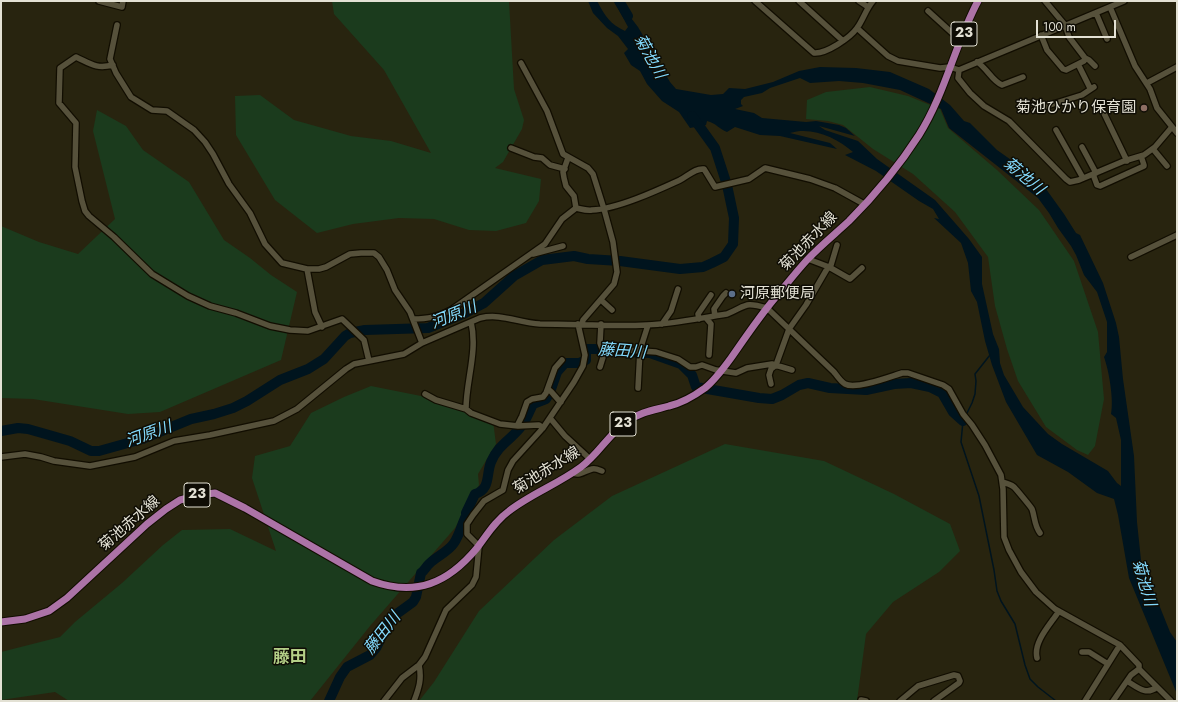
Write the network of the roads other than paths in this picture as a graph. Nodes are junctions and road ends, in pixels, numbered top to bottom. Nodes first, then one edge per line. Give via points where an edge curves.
1 (100, 1) edge
2 (123, 1) edge
3 (754, 1) edge
4 (799, 1) edge
5 (859, 1) edge
6 (873, 1) edge
7 (978, 1) edge
8 (1044, 1) edge
9 (1124, 1) edge
10 (868, 7) junction
11 (1110, 7) junction
12 (928, 11) dead end
13 (1096, 13) junction
14 (117, 25) dead end
15 (1065, 25) junction
16 (857, 28) junction
17 (1041, 35) junction
18 (1107, 39) dead end
19 (842, 40) junction
20 (961, 41) junction
21 (1085, 58) junction
22 (521, 62) dead end
23 (977, 62) junction
24 (1078, 64) junction
25 (113, 65) junction
26 (1095, 66) dead end
27 (1177, 67) edge
28 (950, 68) junction
29 (959, 70) junction
30 (1023, 77) dead end
31 (1147, 83) junction
32 (1101, 107) dead end
33 (1034, 110) dead end
34 (1175, 129) edge
35 (1056, 130) dead end
36 (1082, 147) dead end
37 (511, 148) dead end
38 (1153, 149) junction
39 (1141, 156) junction
40 (568, 158) junction
41 (1126, 161) junction
42 (1167, 166) dead end
43 (565, 169) junction
44 (1095, 173) junction
45 (1083, 178) junction
46 (864, 204) junction
47 (576, 208) junction
48 (604, 209) junction
49 (1177, 235) edge
50 (837, 245) dead end
51 (563, 246) dead end
52 (531, 253) junction
53 (1130, 258) dead end
54 (808, 259) junction
55 (829, 267) junction
56 (307, 268) junction
57 (862, 268) dead end
58 (678, 289) dead end
59 (726, 293) dead end
60 (711, 296) dead end
61 (600, 300) junction
62 (767, 308) junction
63 (612, 310) dead end
64 (715, 316) junction
65 (413, 318) junction
66 (706, 318) junction
67 (698, 319) junction
68 (471, 322) junction
69 (580, 324) junction
70 (601, 324) junction
71 (662, 324) junction
72 (648, 325) junction
73 (322, 327) junction
74 (789, 329) junction
75 (422, 343) junction
76 (600, 343) junction
77 (640, 350) junction
78 (709, 355) dead end
79 (562, 360) dead end
80 (369, 361) junction
81 (776, 364) junction
82 (600, 367) dead end
83 (792, 370) dead end
84 (722, 371) junction
85 (770, 384) dead end
86 (638, 388) dead end
87 (548, 389) junction
88 (425, 394) dead end
89 (561, 402) junction
90 (466, 410) junction
91 (550, 418) junction
92 (517, 426) junction
93 (543, 428) junction
94 (1, 457) edge
95 (590, 459) junction
96 (602, 471) dead end
97 (572, 473) junction
98 (1002, 482) junction
99 (1040, 532) dead end
100 (478, 546) junction
101 (1059, 611) junction
102 (1, 622) edge
103 (1120, 644) junction
104 (1082, 652) dead end
105 (1037, 658) dead end
106 (1108, 664) junction
107 (420, 665) junction
108 (1139, 669) junction
109 (1127, 681) junction
110 (1157, 687) junction
111 (384, 701) edge
112 (414, 701) edge
113 (900, 701) edge
114 (934, 701) edge
115 (1085, 701) edge
116 (1113, 701) edge
117 (1171, 701) edge

1 - 2 street via 122,7
3 - 19 street via 814,53 833,48
4 - 19 street
5 - 10 street
6 - 10 street
7 - 20 main road, 菊池赤水線 / 23
8 - 15 street
9 - 11 street
10 - 16 street
11 - 13 street
11 - 31 street via 1135,66
12 - 20 street
13 - 15 street
13 - 18 street
14 - 25 street via 110,59
15 - 17 street
15 - 21 street via 1069,37
16 - 19 street
16 - 28 street via 888,56 898,61
17 - 23 street
17 - 24 street via 1046,50 1063,69
20 - 28 main road, 菊池赤水線 / 23
21 - 24 street
21 - 26 street
22 - 40 street via 547,111 563,154
23 - 29 street
23 - 30 street via 1002,85
24 - 33 street via 1092,88 1082,95
25 - 56 street via 131,97 152,110 167,111 194,130 205,142 229,184 250,213 265,244 282,263
25 - 73 street via 101,68 76,57 60,68 59,103 76,123 75,167 82,201 89,216 114,236 152,274 188,296 270,326 308,331
27 - 31 street
28 - 29 street
28 - 46 main road, 菊池赤水線 / 23 via 911,147
29 - 45 street via 958,78 970,93 984,106 1009,121 1066,180 1070,182
31 - 34 street via 1157,108
32 - 41 street
34 - 38 street
35 - 45 street
36 - 44 street
37 - 43 street
38 - 39 street
38 - 42 street
39 - 41 street
39 - 44 street via 1144,166 1100,186 1097,185
40 - 43 street
40 - 48 street via 588,168 593,174
41 - 44 street
43 - 47 street via 566,186 574,196
44 - 45 street
46 - 48 street via 810,179 765,168 741,182 715,187 704,169 699,168 681,180
46 - 54 main road, 菊池赤水線 / 23
47 - 48 street via 590,211
47 - 52 street via 562,219 544,244
48 - 61 street via 617,272 614,284
49 - 53 street
50 - 55 street
51 - 52 street
52 - 65 street via 441,316
54 - 55 street
54 - 62 main road, 菊池赤水線 / 23
55 - 57 street via 850,279
55 - 74 street
56 - 65 street via 326,267 350,254 374,253 387,270 395,290
56 - 73 street via 315,312
58 - 71 street
59 - 64 street via 714,309
60 - 67 street via 698,314
61 - 63 street
61 - 69 street
62 - 64 street via 748,304
62 - 74 street
62 - 84 main road, 菊池赤水線 / 23
64 - 66 street
65 - 75 street
66 - 67 street
66 - 78 street via 711,324
67 - 71 street
68 - 69 street via 496,316 528,323
68 - 75 street
68 - 90 street via 473,353
69 - 70 street
69 - 89 street via 585,354 583,366
70 - 72 street
70 - 76 street
71 - 72 street
72 - 77 street
73 - 80 street via 342,319 364,340
74 - 81 street
74 - 98 street via 844,384 859,385 908,373 949,389 985,445 1001,475
75 - 80 street via 404,354
76 - 77 street via 626,350
76 - 82 street via 604,354
77 - 84 street via 678,359 690,367 702,365
77 - 86 street
79 - 87 street via 555,368
80 - 94 street via 350,366 297,409 274,421 174,441 135,457 90,466 25,454
81 - 83 street
81 - 84 street via 736,372
81 - 85 street via 769,374
84 - 95 main road, 菊池赤水線 / 23 via 696,395 671,406 650,410 627,421
87 - 89 street
87 - 92 street via 543,397 527,402
88 - 90 street
89 - 91 street
90 - 92 street via 500,424
91 - 93 street
91 - 95 street
92 - 93 street via 539,425
93 - 100 street via 512,461 503,490 484,501 467,524 468,534
95 - 97 main road, 菊池赤水線 / 23
96 - 97 street via 591,469 584,474
97 - 100 main road, 菊池赤水線 / 23 via 506,512
98 - 99 street via 1014,487 1030,505
98 - 101 street via 1004,536 1009,550 1036,592
100 - 102 main road, 菊池赤水線 / 23 via 454,572 428,585 395,588 372,581 215,493 199,495 180,500 166,509 49,612
100 - 107 street via 476,577 472,585 446,610
101 - 103 street
101 - 105 street via 1039,640 1036,648
103 - 106 street
103 - 108 street via 1139,665
104 - 106 street via 1089,652
106 - 115 street
107 - 111 street via 397,683
107 - 112 street via 420,687
108 - 109 street
108 - 110 street
109 - 110 street via 1145,692
109 - 116 street
110 - 117 street
113 - 114 street via 918,686 958,676 959,683

